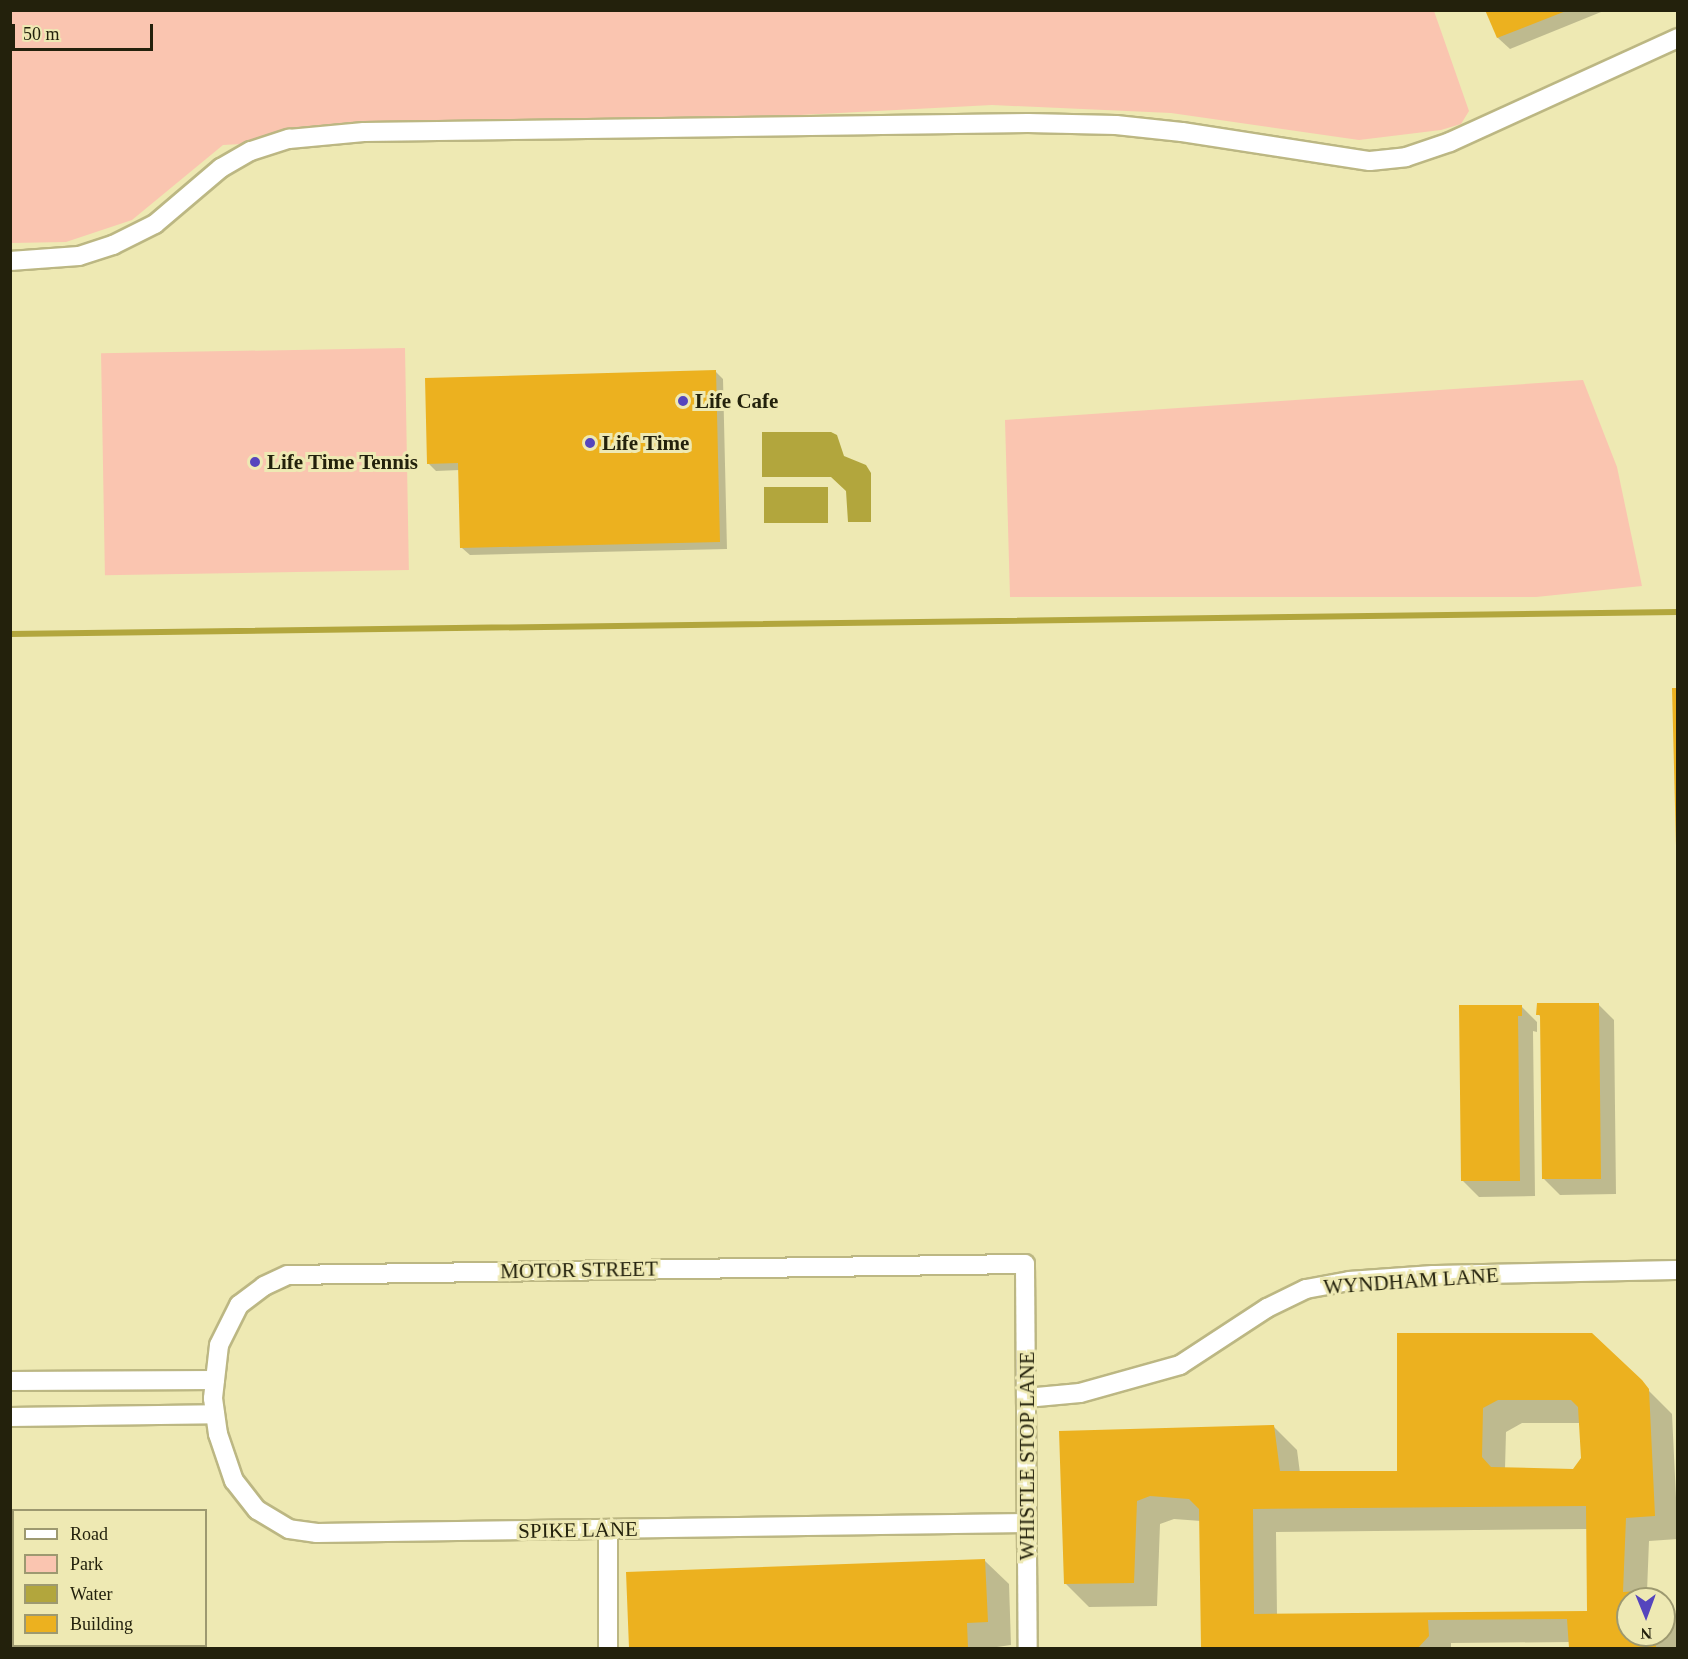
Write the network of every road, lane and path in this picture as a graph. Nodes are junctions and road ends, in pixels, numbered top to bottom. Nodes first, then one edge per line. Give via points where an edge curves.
1 (1677, 38) edge
2 (10, 261) edge
3 (1025, 1264) joint
4 (1677, 1270) edge
5 (10, 1381) edge
6 (214, 1397) junction
7 (1026, 1398) junction
8 (10, 1417) edge
9 (1027, 1523) junction
10 (608, 1529) junction
11 (608, 1648) edge
12 (1028, 1648) edge

1 - 2 street via 1450,142 1406,157 1370,161 1182,132 1039,123 363,132 289,139 251,151 221,168 156,224 113,245 79,256
3 - 6 street, MOTOR STREET via 288,1275 264,1286 239,1305 219,1345
3 - 7 street, WHISTLE STOP LANE
4 - 7 street, WYNDHAM LANE via 1433,1275 1348,1281 1306,1289 1267,1308 1180,1365 1080,1393
5 - 6 street
6 - 8 street
6 - 10 street, SPIKE LANE via 234,1481 257,1510 289,1529 317,1533
7 - 9 street, WHISTLE STOP LANE
9 - 10 street, SPIKE LANE
9 - 12 street, WHISTLE STOP LANE
10 - 11 street

